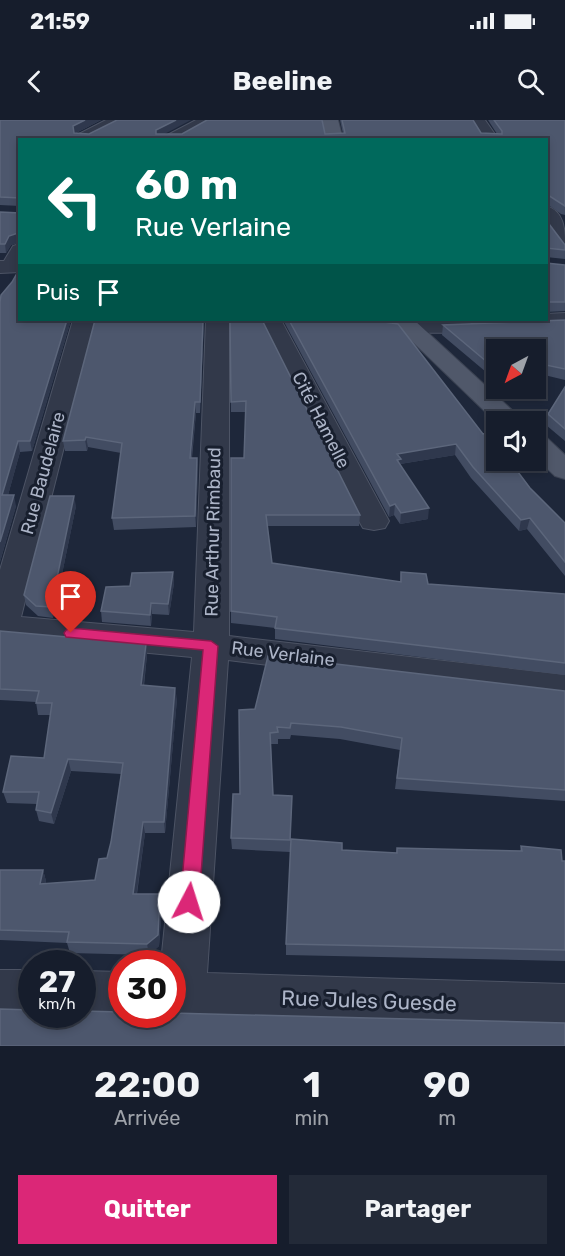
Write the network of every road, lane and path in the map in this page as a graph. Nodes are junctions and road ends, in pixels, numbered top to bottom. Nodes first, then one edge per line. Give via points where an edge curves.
1 (120, 120) edge
2 (209, 120) edge
3 (330, 120) edge
4 (477, 120) edge
5 (82, 136) edge
6 (170, 138) edge
7 (334, 138) edge
8 (490, 138) edge
9 (548, 215) edge
10 (565, 238) edge
11 (18, 254) edge
12 (0, 267) edge
13 (548, 320) edge
14 (565, 320) edge
15 (84, 321) edge
16 (218, 321) edge
17 (270, 321) edge
18 (384, 321) edge
19 (484, 321) edge
20 (403, 322) edge
21 (500, 411) edge
22 (546, 452) edge
23 (565, 470) edge
24 (374, 522) dead end
25 (1, 627) edge
26 (211, 646) junction
27 (565, 688) edge
28 (181, 950) edge
29 (0, 993) edge
30 (18, 993) edge
31 (186, 995) edge
32 (565, 1007) edge

1 - 5 street
2 - 6 street
3 - 7 main road
4 - 8 street
9 - 10 street
11 - 12 street via 12,267
13 - 14 street
15 - 25 street, Rue Baudelaire
16 - 26 street, Rue Arthur Rimbaud
17 - 24 street, Cité Hamelle
18 - 20 street
19 - 20 street
20 - 21 main road
22 - 23 main road
25 - 26 street, Rue Verlaine
26 - 27 street, Rue Verlaine
26 - 28 street, Rue Arthur Rimbaud
29 - 30 street
31 - 32 street, Rue Jules Guesde

